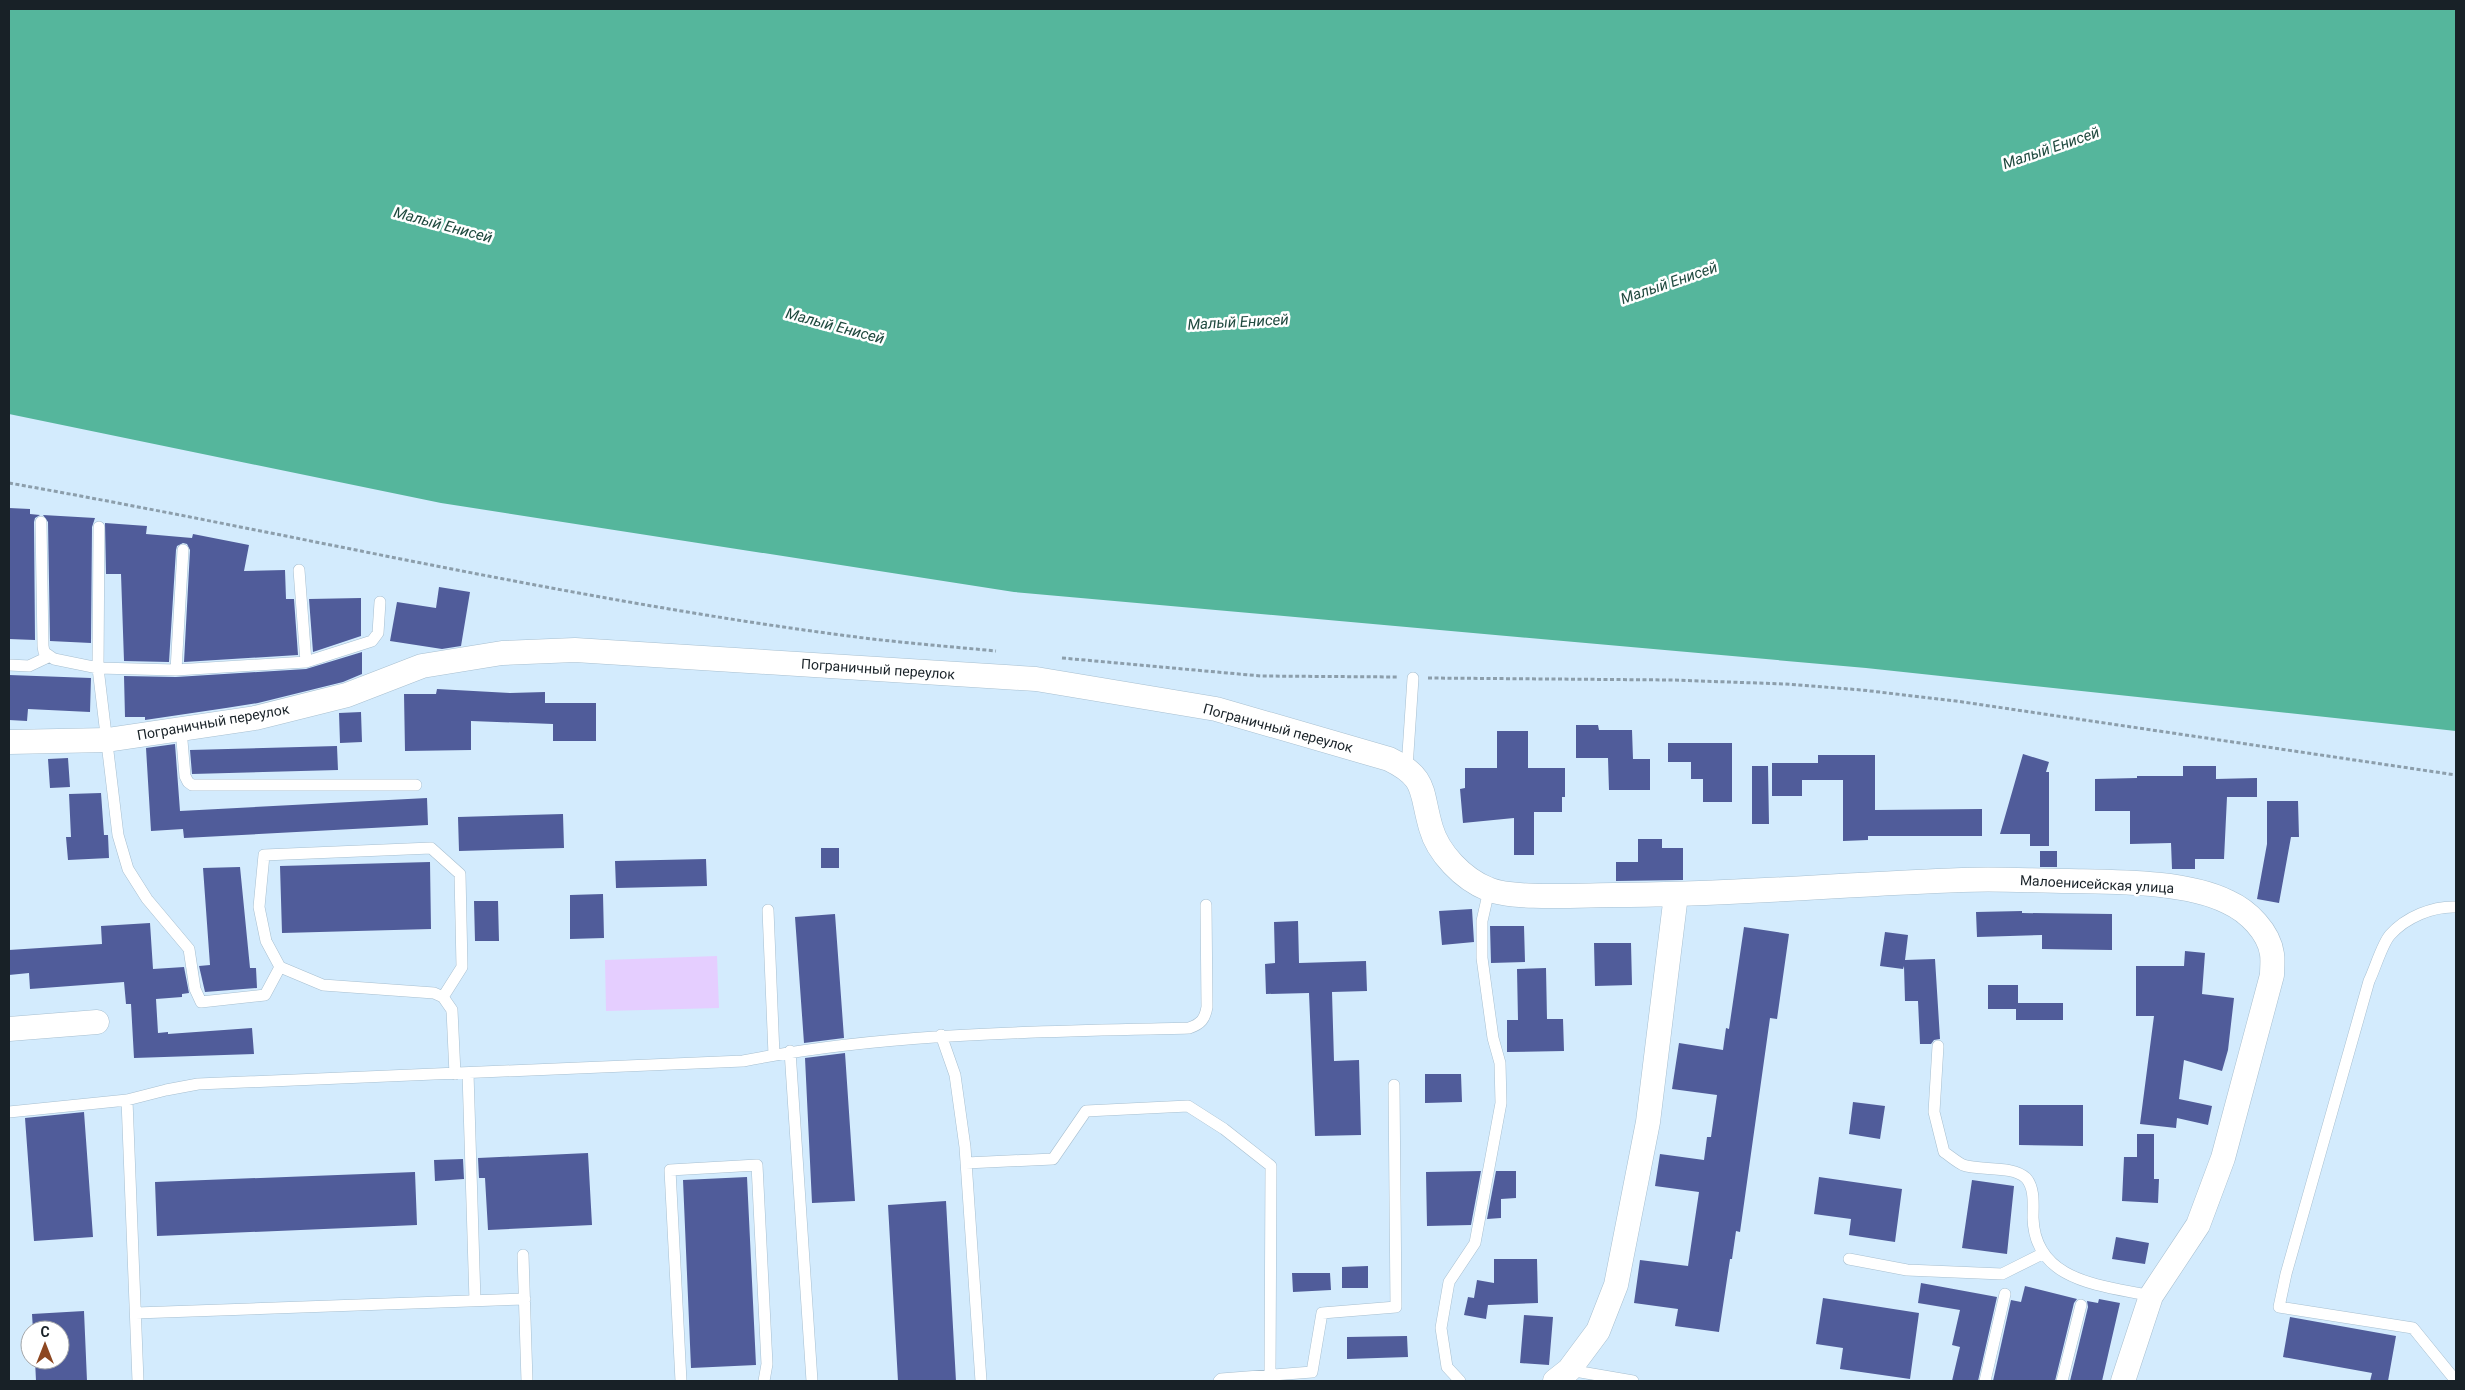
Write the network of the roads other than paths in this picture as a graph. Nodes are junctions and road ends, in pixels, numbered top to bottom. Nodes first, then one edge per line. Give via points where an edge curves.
1 (41, 522) dead end
2 (99, 527) dead end
3 (183, 550) dead end
4 (300, 570) dead end
5 (380, 602) dead end
6 (48, 656) junction
7 (306, 662) junction
8 (9, 665) edge
9 (98, 668) junction
10 (176, 670) junction
11 (1413, 678) road end
12 (181, 729) junction
13 (107, 740) junction
14 (9, 742) edge
15 (1407, 768) junction
16 (416, 785) dead end
17 (1489, 890) junction
18 (1676, 895) junction
19 (1206, 905) dead end
20 (2456, 907) edge
21 (768, 910) dead end
22 (280, 967) junction
23 (443, 997) junction
24 (97, 1022) dead end
25 (9, 1028) edge
26 (941, 1035) junction
27 (1938, 1046) dead end
28 (790, 1051) junction
29 (774, 1055) junction
30 (468, 1073) junction
31 (455, 1074) junction
32 (1394, 1085) dead end
33 (127, 1100) junction
34 (9, 1112) edge
35 (966, 1163) junction
36 (2042, 1254) junction
37 (523, 1255) dead end
38 (1849, 1259) dead end
39 (2005, 1294) dead end
40 (2150, 1296) junction
41 (525, 1299) junction
42 (475, 1301) junction
43 (2081, 1305) dead end
44 (136, 1313) junction
45 (1270, 1376) junction
46 (1562, 1376) edge
47 (138, 1381) edge
48 (527, 1381) edge
49 (680, 1381) edge
50 (764, 1381) edge
51 (812, 1381) edge
52 (981, 1381) edge
53 (1219, 1381) edge
54 (1460, 1381) edge
55 (1633, 1381) edge
56 (1985, 1381) edge
57 (2062, 1381) edge
58 (2123, 1381) edge
59 (2456, 1381) edge

1 - 6 lane via 43,646
2 - 9 lane
3 - 10 lane
4 - 7 lane
5 - 7 lane via 378,633 372,642
6 - 8 lane via 29,666
6 - 9 lane
7 - 10 lane
9 - 10 lane
9 - 13 lane
11 - 15 lane
12 - 13 street, Пограничный переулок
12 - 15 street, Пограничный переулок via 256,718 347,695 422,666 502,653 575,650 1036,679 1216,709 1381,757
12 - 16 lane via 186,776 192,785
13 - 14 street, Пограничный переулок
13 - 22 lane via 118,835 128,869 147,899 189,948 195,989 201,1002 265,995
15 - 17 street via 1419,782 1439,848 1471,880
17 - 18 street via 1527,895
17 - 54 lane via 1482,921 1482,958 1490,1022 1500,1063 1501,1103 1475,1243 1449,1282 1440,1328 1447,1367
18 - 40 street, Малоенисейская улица via 1965,880 2117,882 2185,888 2228,902 2253,919 2266,937 2272,954 2272,974 2223,1158 2198,1226
18 - 46 street via 1648,1122 1616,1285 1598,1331
19 - 26 lane via 1208,1007 1206,1017 1198,1025 1189,1028
20 - 59 lane via 2444,906 2415,915 2389,935 2369,981 2279,1307 2413,1328
21 - 29 lane
22 - 23 lane via 323,986 434,993
22 - 23 lane via 266,941 259,907 264,855 431,848 460,874 462,967
23 - 31 lane via 452,1010
24 - 25 street
26 - 28 lane
26 - 35 lane via 955,1075
27 - 36 lane via 1934,1112 1944,1152 1963,1165 2017,1172 2027,1180 2032,1192 2034,1233
28 - 29 lane
28 - 51 lane
29 - 30 lane via 743,1061
30 - 31 lane
30 - 42 lane
31 - 33 lane via 198,1084
32 - 45 lane via 1396,1307 1322,1313 1312,1372
33 - 34 lane
33 - 44 lane
35 - 45 lane via 1053,1159 1086,1111 1188,1106 1224,1129 1271,1166
35 - 52 lane
36 - 38 lane via 2002,1274 1907,1270
36 - 40 lane via 2065,1274
37 - 41 lane
39 - 56 lane
40 - 58 street, Малоенисейская улица
41 - 42 lane
41 - 48 lane
42 - 44 lane
43 - 57 lane
44 - 47 lane
45 - 53 lane
46 - 55 lane
49 - 50 lane via 670,1170 757,1165 768,1364

